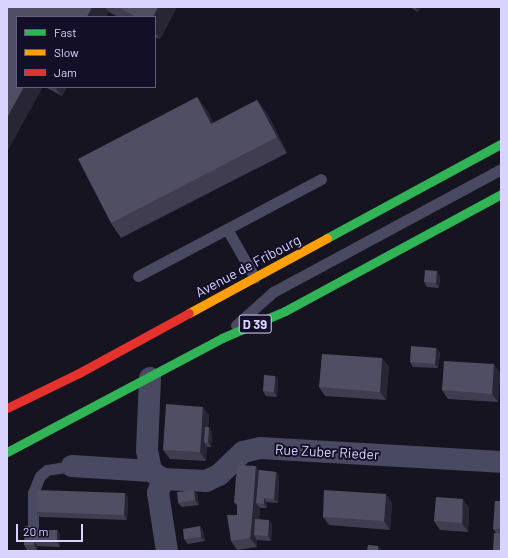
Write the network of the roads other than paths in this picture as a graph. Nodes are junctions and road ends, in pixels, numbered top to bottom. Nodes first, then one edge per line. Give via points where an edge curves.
1 (501, 144) edge
2 (501, 169) edge
3 (321, 179) dead end
4 (501, 194) edge
5 (227, 229) junction
6 (138, 276) dead end
7 (255, 278) junction
8 (222, 338) junction
9 (150, 378) junction
10 (7, 408) edge
11 (7, 452) edge
12 (501, 462) edge
13 (72, 466) joint
14 (157, 475) junction
15 (33, 527) edge
16 (167, 551) edge

1 - 7 main road, Avenue de Fribourg
2 - 8 lane via 273,292
3 - 5 lane
4 - 8 main road, D 39 via 285,311
5 - 6 lane
5 - 7 lane
7 - 10 main road, Avenue de Fribourg
8 - 9 main road, D 39
9 - 11 main road, D 39
9 - 14 street via 147,450
12 - 14 street, Rue Zuber Rieder via 260,448 243,452 219,475 206,481
13 - 14 street, Rue Zuber Rieder
13 - 15 lane via 47,470 40,476 33,493
14 - 16 street

